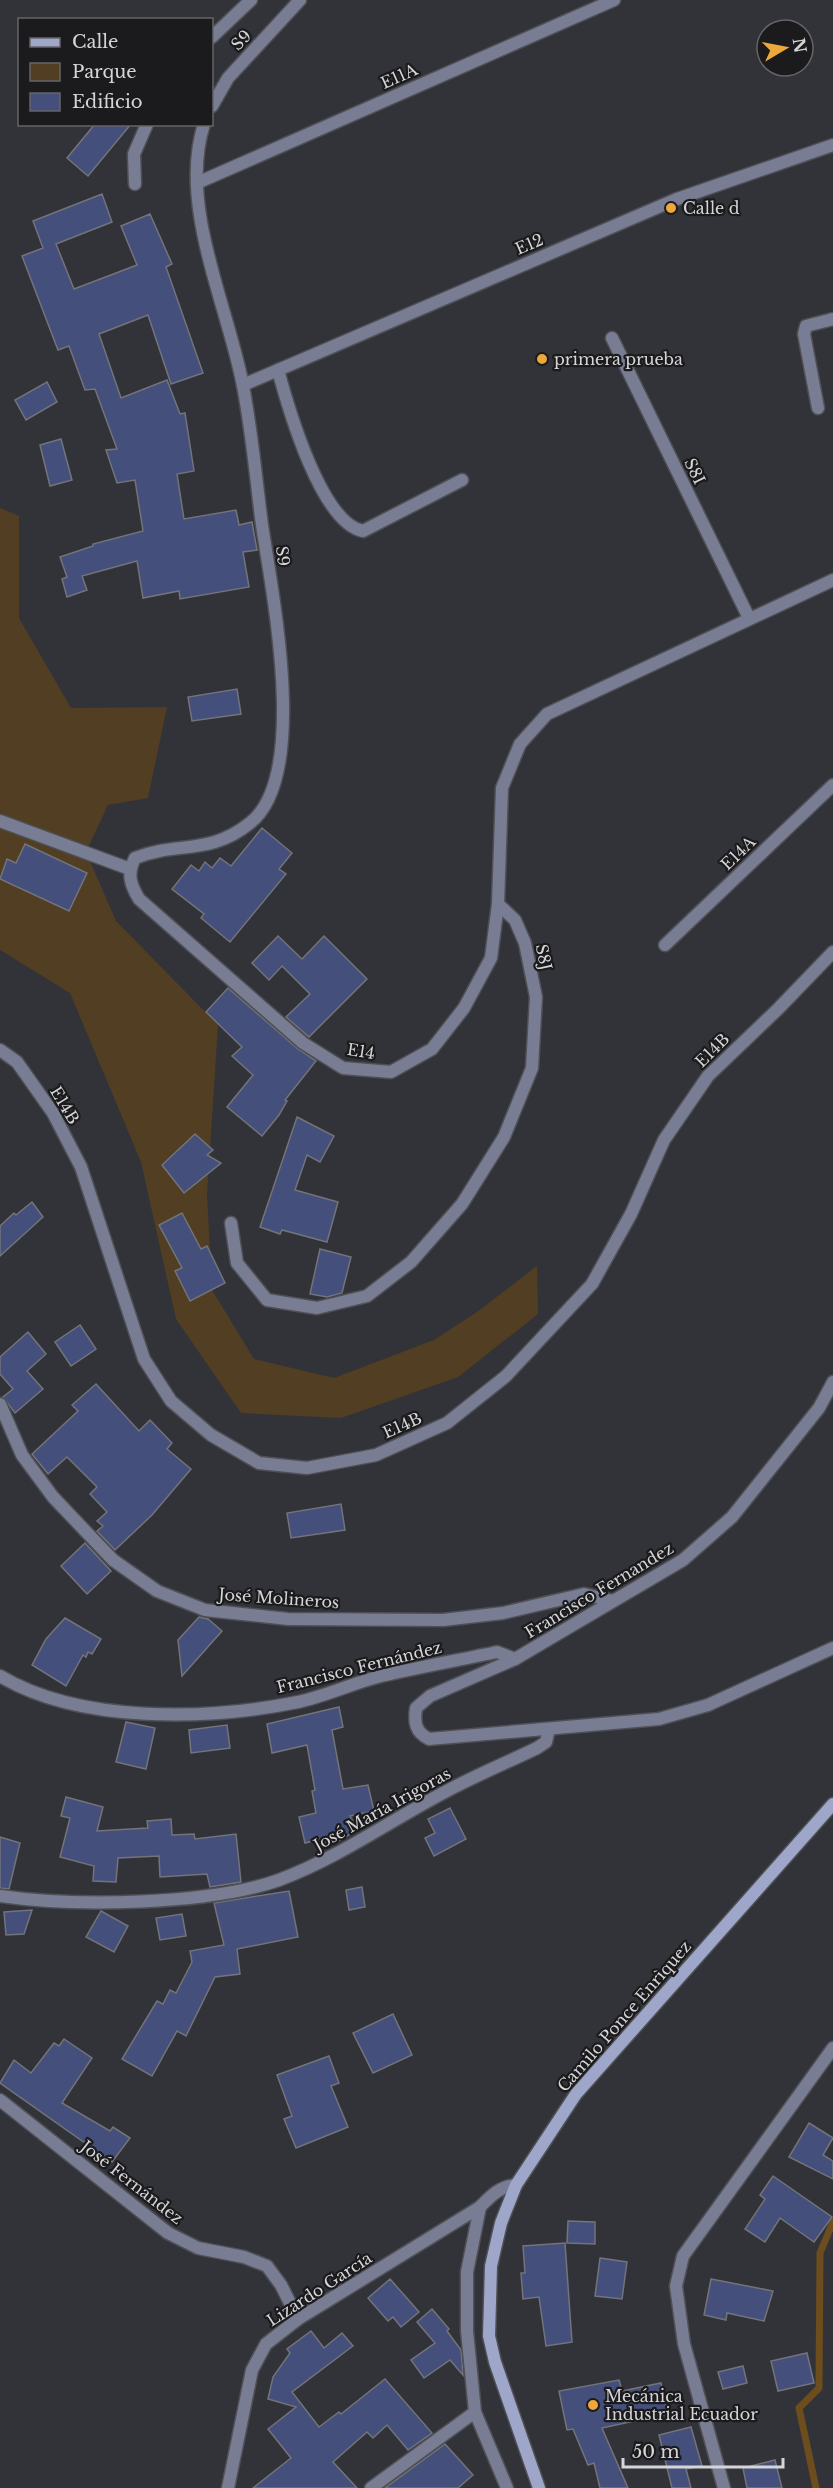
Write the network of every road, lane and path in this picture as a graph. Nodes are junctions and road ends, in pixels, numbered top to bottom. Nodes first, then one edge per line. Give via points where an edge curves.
1 (251, 0) edge
2 (300, 0) edge
3 (614, 0) edge
4 (213, 36) edge
5 (213, 104) edge
6 (146, 126) edge
7 (203, 126) edge
8 (833, 145) edge
9 (197, 183) junction
10 (135, 184) dead end
11 (833, 319) edge
12 (612, 338) dead end
13 (278, 370) junction
14 (243, 385) junction
15 (818, 408) dead end
16 (462, 480) dead end
17 (833, 580) edge
18 (749, 618) junction
19 (833, 785) edge
20 (0, 821) edge
21 (130, 869) junction
22 (498, 904) junction
23 (665, 945) dead end
24 (833, 952) edge
25 (0, 1050) edge
26 (231, 1223) dead end
27 (833, 1382) edge
28 (0, 1404) edge
29 (613, 1601) junction
30 (833, 1648) edge
31 (515, 1659) junction
32 (0, 1676) edge
33 (549, 1729) junction
34 (833, 1804) edge
35 (0, 1896) edge
36 (833, 2048) edge
37 (0, 2100) edge
38 (516, 2185) junction
39 (480, 2207) junction
40 (298, 2319) junction
41 (476, 2412) junction
42 (228, 2488) edge
43 (371, 2488) edge
44 (507, 2488) edge
45 (539, 2488) edge
46 (724, 2488) edge

1 - 4 street
2 - 5 street, S9 via 228,78
3 - 9 street, E11A
6 - 10 street via 134,154
7 - 9 street, S9
8 - 13 street, E12 via 677,199
9 - 14 street, S9 via 203,226
11 - 15 street via 813,322 806,326 804,334
12 - 18 street, S8I
13 - 14 street, E12
13 - 16 street via 308,459 332,506 356,529 363,531
14 - 21 street, S9 via 283,673 282,745 271,797 252,822 224,841 193,849 151,851 135,858
17 - 18 street
18 - 22 street via 547,714 520,744 502,789
19 - 23 street, E14A
20 - 21 street
21 - 22 street, E14 via 131,884 139,899 303,1043 343,1068 391,1072 432,1049 464,1008 491,958
22 - 26 street, S8J via 515,920 525,943 536,997 532,1068 504,1137 462,1204 411,1262 367,1296 317,1308 267,1300 237,1263
24 - 25 street, E14B via 708,1076 664,1140 631,1214 592,1284 506,1376 447,1423 376,1455 306,1468 259,1463 211,1435 171,1401 144,1359 81,1167 53,1113 17,1062
27 - 29 street, Francisco Fernandez via 819,1408 732,1517 683,1560
28 - 29 street, José Molineros via 22,1455 53,1497 114,1560 157,1591 205,1610 288,1619 443,1620 502,1613 584,1594
29 - 31 street, Francisco Fernandez
30 - 33 street via 708,1705 659,1719
31 - 32 street, Francisco Fernández via 497,1652 379,1677 300,1701 167,1715 73,1705 23,1690
31 - 33 street, Francisco Fernandez via 430,1696 416,1708 415,1726 429,1739
33 - 35 street, José María Irigoras via 546,1742 537,1748 444,1792 335,1856 277,1880 176,1899 40,1902
34 - 38 main road, Camilo Ponce Enrìquez via 576,2094
36 - 46 street via 683,2256 676,2286 684,2344
37 - 40 street, José Fernández via 168,2233 198,2248 267,2266
38 - 39 street, Lizardo García via 497,2191
38 - 45 main road, Camilo Ponce Enrìquez via 501,2223 491,2266 489,2336
39 - 40 street, Lizardo García
39 - 41 street via 467,2272 467,2331
40 - 42 street, Lizardo García via 266,2344 252,2370
41 - 43 street
41 - 44 street

